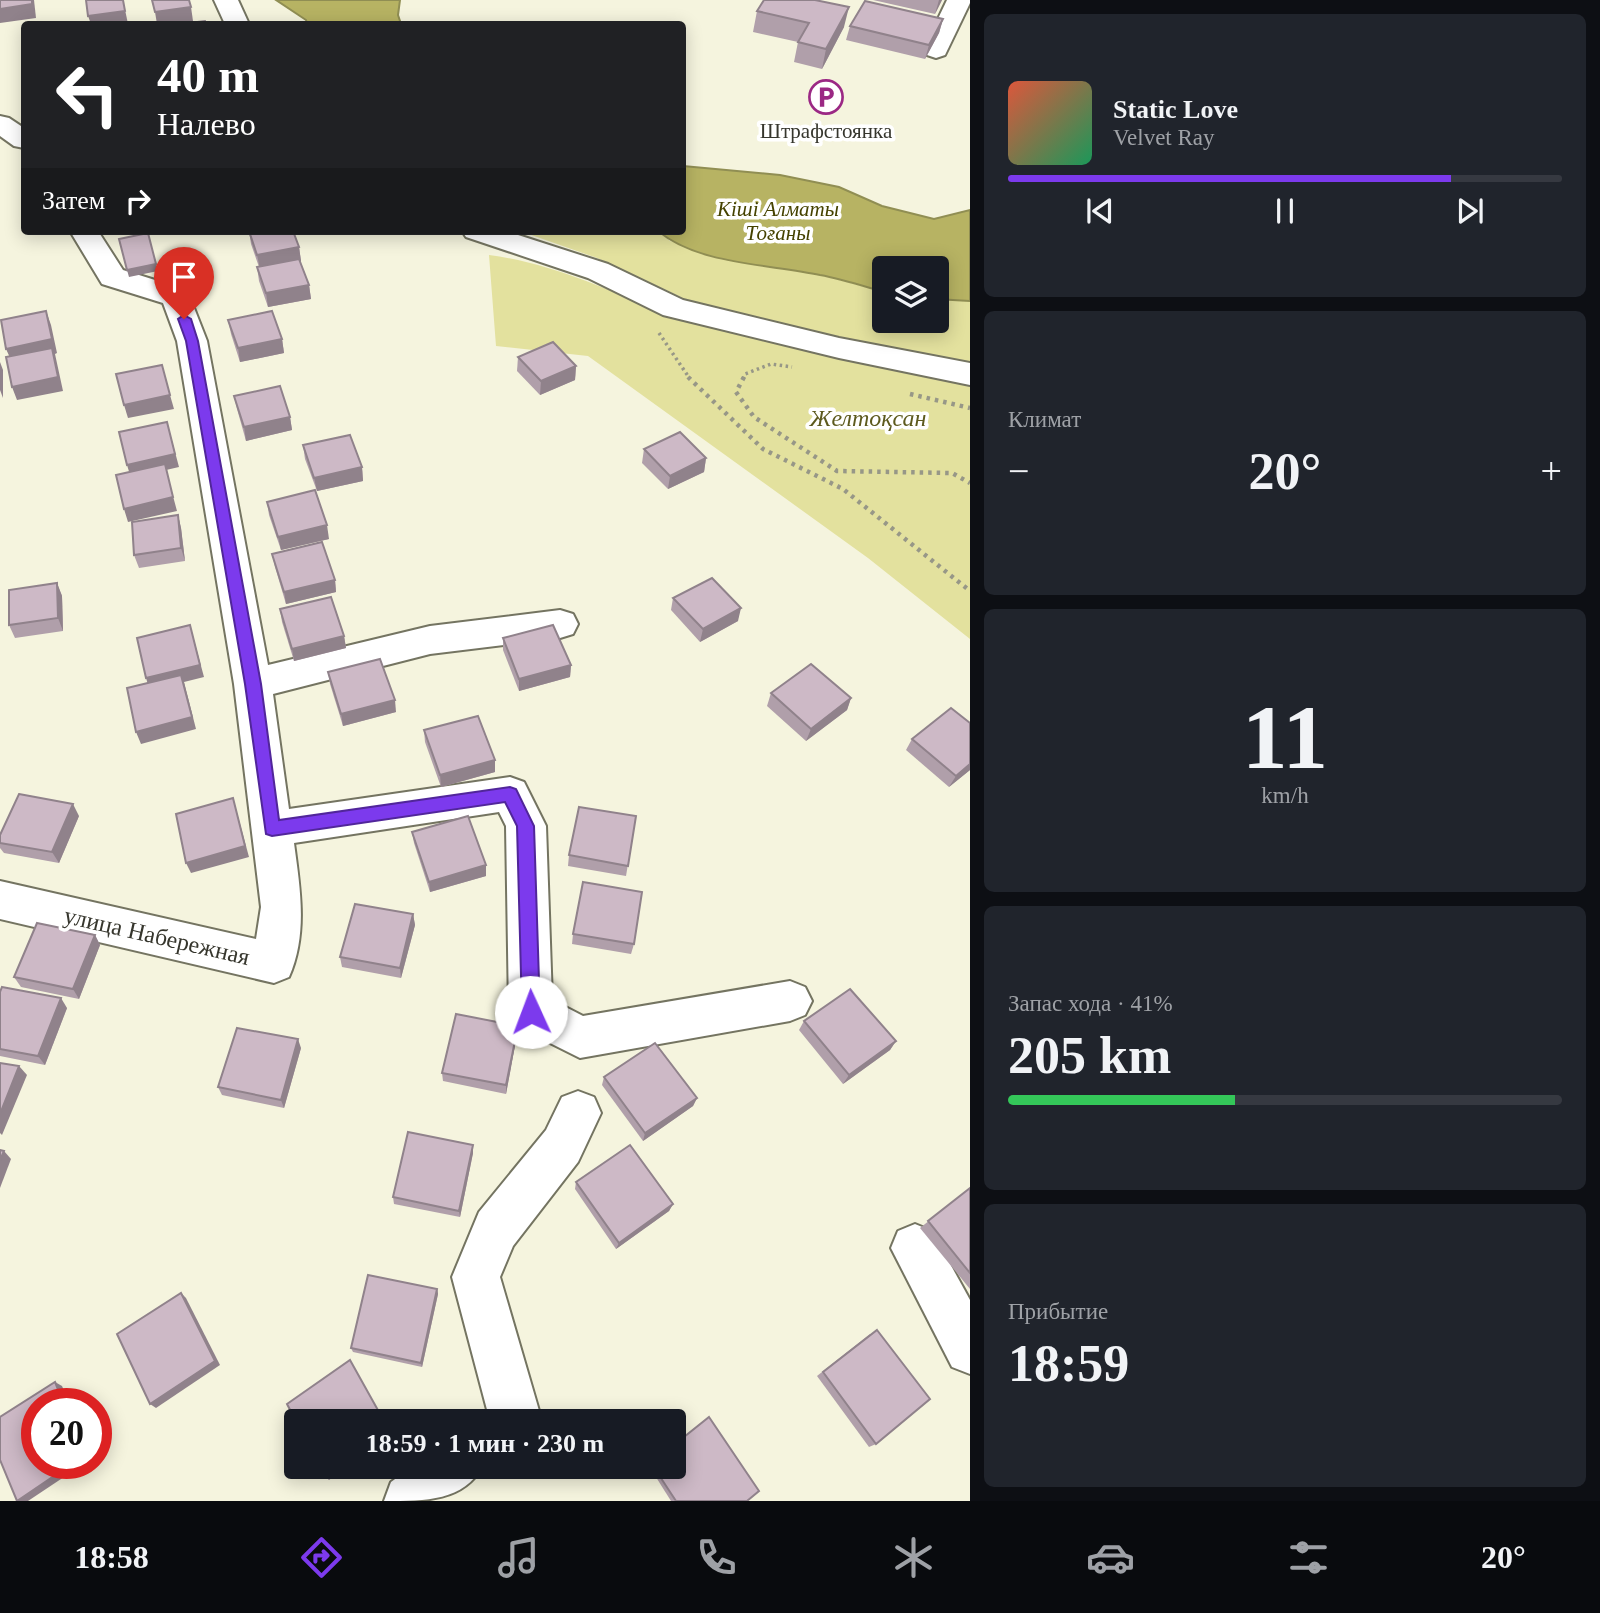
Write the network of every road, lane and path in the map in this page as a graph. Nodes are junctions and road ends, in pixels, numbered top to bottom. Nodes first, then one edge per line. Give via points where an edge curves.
1 (226, 0) edge
2 (959, 0) edge
3 (236, 21) edge
4 (936, 50) edge
5 (0, 124) edge
6 (21, 137) edge
7 (86, 235) edge
8 (488, 235) edge
9 (658, 332) dead end
10 (797, 368) dead end
11 (970, 374) edge
12 (904, 392) dead end
13 (970, 408) edge
14 (970, 483) edge
15 (970, 591) edge
16 (560, 624) dead end
17 (253, 684) junction
18 (272, 829) junction
19 (4, 910) edge
20 (790, 1001) dead end
21 (578, 1113) dead end
22 (915, 1248) dead end
23 (970, 1349) edge
24 (513, 1409) edge
25 (440, 1479) edge
26 (410, 1501) edge

1 - 3 street
2 - 4 street
5 - 6 street
7 - 17 street, улица Набережная via 112,277 176,298 192,341
8 - 11 street via 598,271 674,308
9 - 15 path via 687,376 763,449 843,489
10 - 14 path via 771,364 745,374 736,392 754,417 837,471 952,473
12 - 13 path
16 - 17 street via 430,640
17 - 18 street, улица Набережная
18 - 19 street, улица Набережная via 282,907 274,963
18 - 20 street via 510,794 526,826 531,1012 580,1037
21 - 24 street via 562,1146 496,1229 477,1277
22 - 23 street
25 - 26 street

